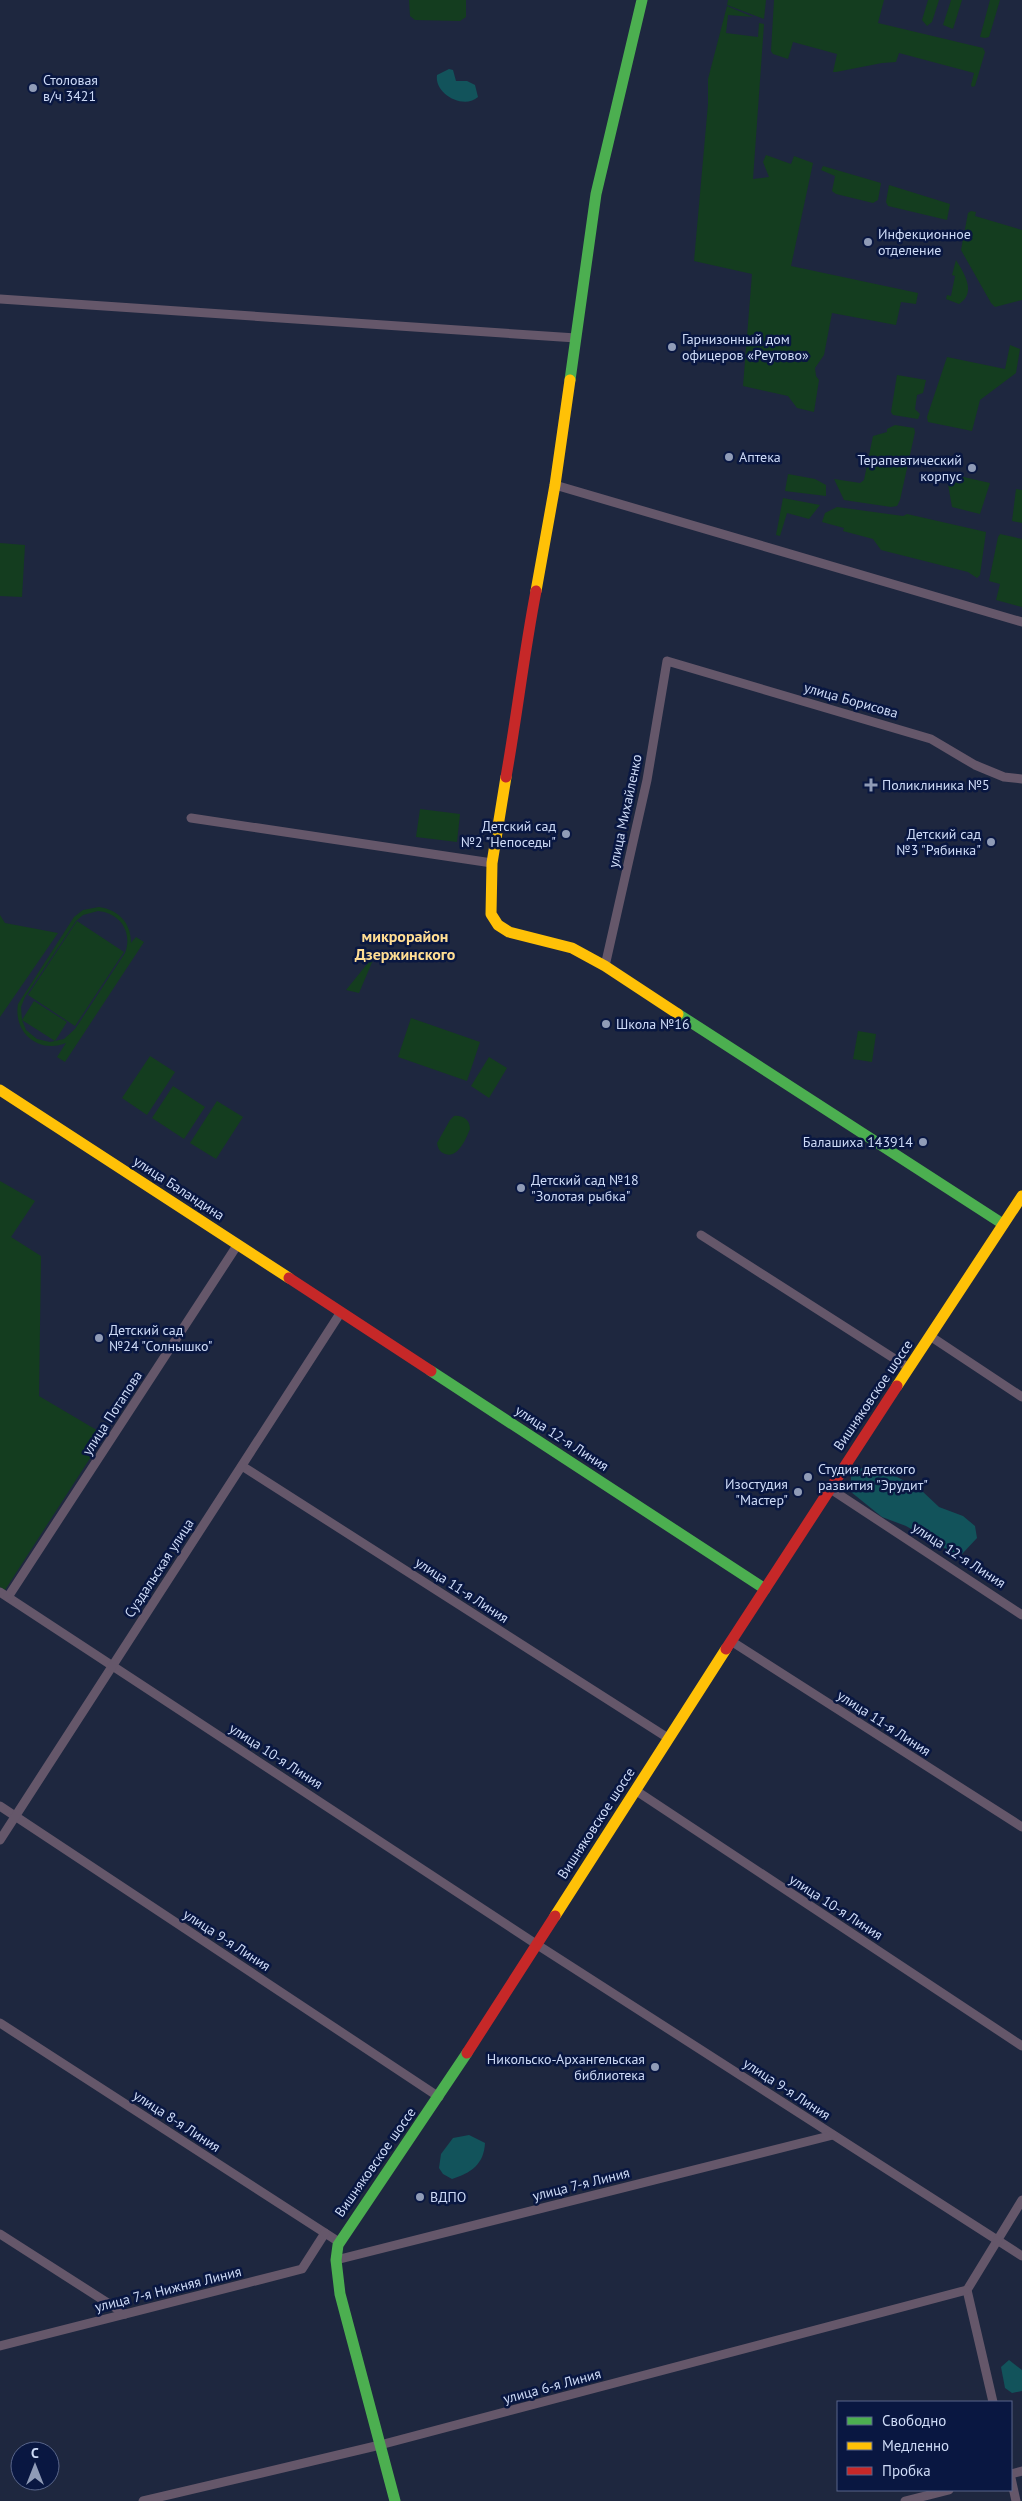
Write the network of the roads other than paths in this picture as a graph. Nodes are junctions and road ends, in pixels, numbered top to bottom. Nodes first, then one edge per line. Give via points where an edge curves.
1 (642, 0) edge
2 (0, 299) edge
3 (576, 338) junction
4 (555, 485) junction
5 (1022, 622) edge
6 (666, 661) joint
7 (1022, 779) edge
8 (191, 818) dead end
9 (492, 863) junction
10 (605, 966) junction
11 (0, 1090) edge
12 (1022, 1196) edge
13 (1003, 1224) junction
14 (700, 1234) dead end
15 (238, 1244) junction
16 (341, 1312) junction
17 (930, 1336) junction
18 (909, 1368) junction
19 (1022, 1396) edge
20 (242, 1466) junction
21 (829, 1488) junction
22 (765, 1589) junction
23 (4, 1594) edge
24 (1022, 1615) edge
25 (731, 1641) junction
26 (113, 1664) junction
27 (668, 1738) junction
28 (635, 1790) junction
29 (0, 1806) edge
30 (15, 1817) junction
31 (1022, 1828) edge
32 (0, 1840) edge
33 (536, 1944) junction
34 (0, 2023) edge
35 (1022, 2046) edge
36 (439, 2097) junction
37 (833, 2135) junction
38 (1022, 2200) edge
39 (325, 2233) junction
40 (0, 2234) edge
41 (997, 2241) junction
42 (339, 2242) junction
43 (1022, 2256) edge
44 (336, 2260) junction
45 (967, 2290) junction
46 (125, 2314) junction
47 (0, 2346) edge
48 (993, 2401) edge
49 (380, 2445) junction
50 (1012, 2483) edge
51 (945, 2491) edge
52 (143, 2501) edge
53 (396, 2501) edge
54 (905, 2501) edge
55 (1016, 2501) edge

1 - 3 street via 596,194
2 - 3 street
3 - 4 street
4 - 5 street
4 - 9 street via 520,678
6 - 7 street, улица Борисова via 916,734 931,739 975,766 1004,777
6 - 10 street, улица Михайленко via 647,780
8 - 9 street
9 - 10 street via 491,914 498,925 509,932 572,948
10 - 13 street
11 - 15 street, улица Баландина
12 - 13 street, Вишняковское шоссе
13 - 17 street, Вишняковское шоссе
14 - 18 street
15 - 16 street, улица Баландина
15 - 23 street, улица Потапова
16 - 20 street, Суздальская улица
16 - 22 street, улица 12-я Линия
17 - 18 street, Вишняковское шоссе
17 - 19 street
18 - 21 street, Вишняковское шоссе
20 - 26 street, Суздальская улица
20 - 27 street, улица 11-я Линия
21 - 22 street, Вишняковское шоссе
21 - 24 street, улица 12-я Линия
22 - 25 street, Вишняковское шоссе
23 - 26 street, улица 10-я Линия
25 - 27 street, Вишняковское шоссе
25 - 31 street, улица 11-я Линия
26 - 30 street, Суздальская улица
26 - 33 street, улица 10-я Линия
27 - 28 street, Вишняковское шоссе
28 - 33 street, Вишняковское шоссе
28 - 35 street, улица 10-я Линия
29 - 30 street, улица 9-я Линия
30 - 32 street, Суздальская улица
30 - 36 street, улица 9-я Линия
33 - 36 street, Вишняковское шоссе
33 - 37 street, улица 9-я Линия
34 - 39 street, улица 8-я Линия
36 - 42 street, Вишняковское шоссе
37 - 41 street, улица 9-я Линия
37 - 44 street, улица 7-я Линия
38 - 41 street
39 - 42 street, улица 8-я Линия
39 - 46 street, улица 7-я Нижняя Линия via 302,2269
40 - 46 street
41 - 43 street, улица 9-я Линия
41 - 45 street
42 - 44 street, Вишняковское шоссе
44 - 49 street, Вишняковское шоссе via 340,2294
45 - 48 street
45 - 49 street, улица 6-я Линия
46 - 47 street, улица 7-я Нижняя Линия
49 - 52 street, улица 6-я Линия
49 - 53 street, Вишняковское шоссе
50 - 55 street
51 - 54 street

